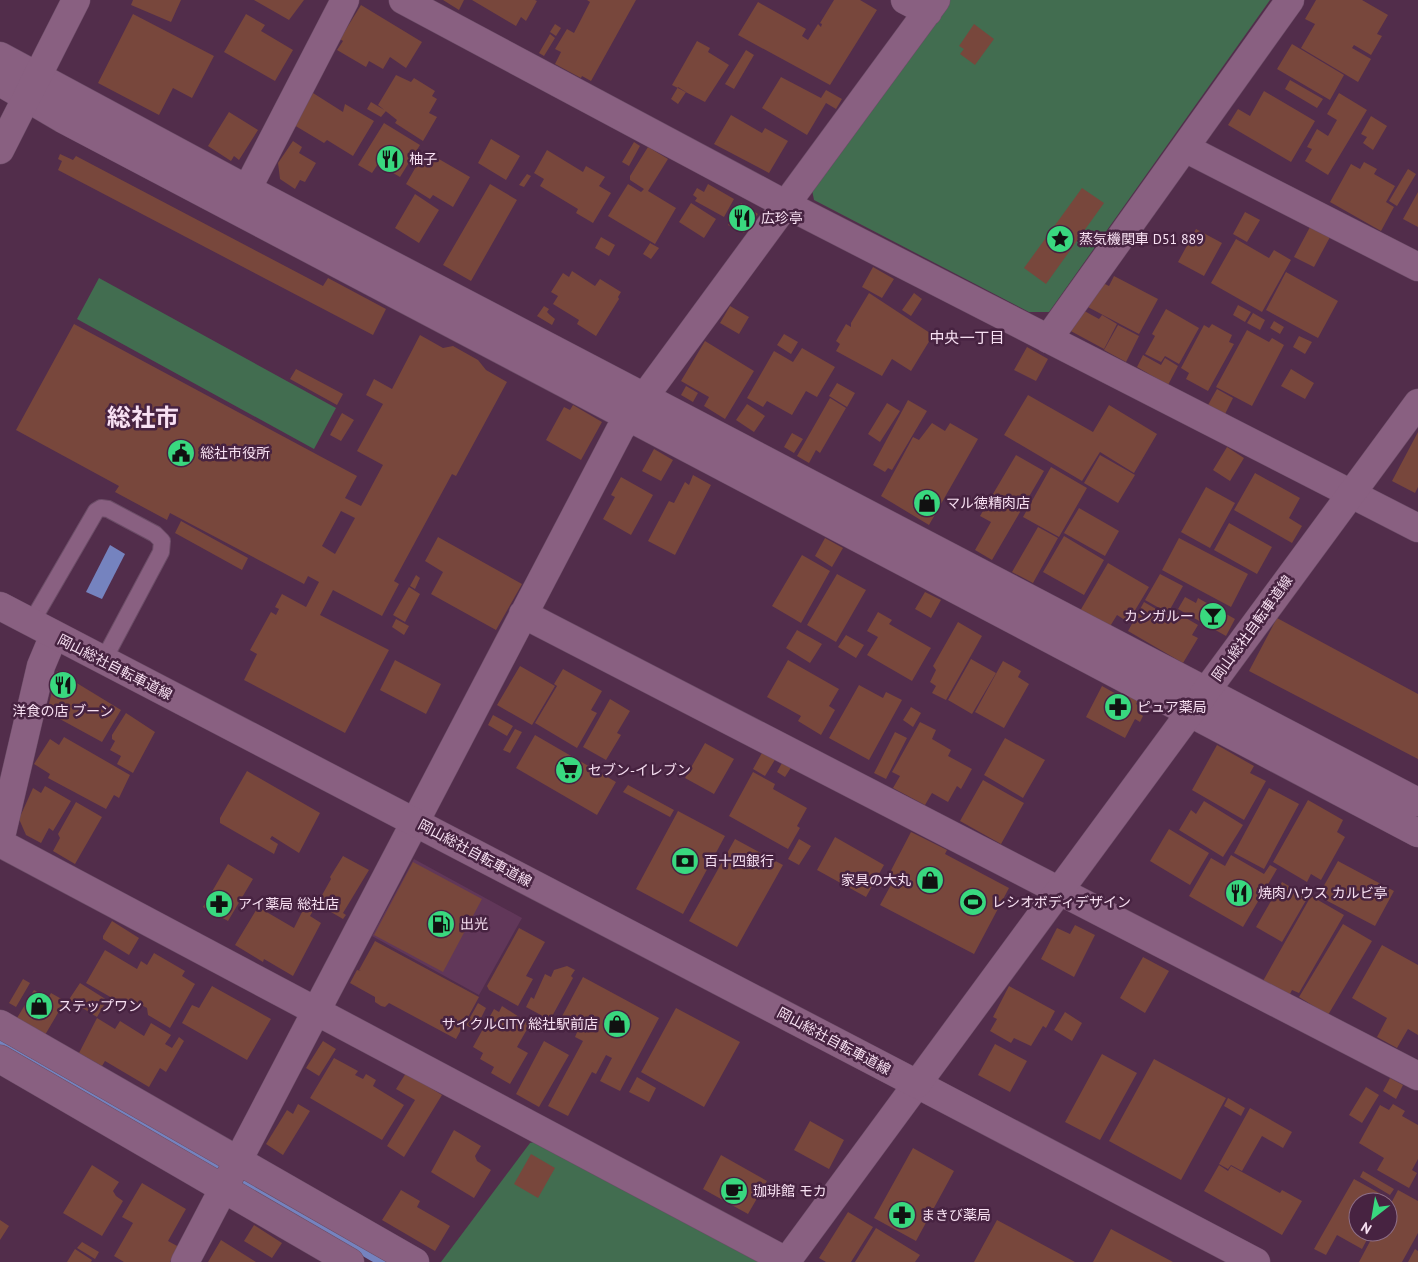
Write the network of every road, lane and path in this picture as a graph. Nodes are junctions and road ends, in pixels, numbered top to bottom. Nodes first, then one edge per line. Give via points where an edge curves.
1 (76, 0) edge
2 (345, 0) edge
3 (403, 0) edge
4 (1290, 0) edge
5 (923, 4) edge
6 (0, 56) edge
7 (0, 82) edge
8 (32, 87) junction
9 (1185, 148) junction
10 (0, 150) edge
11 (242, 199) junction
12 (785, 204) junction
13 (1418, 268) edge
14 (1048, 339) junction
15 (1418, 403) edge
16 (637, 407) junction
17 (1352, 493) junction
18 (1418, 528) edge
19 (0, 606) edge
20 (523, 614) junction
21 (42, 629) junction
22 (103, 661) junction
23 (1206, 691) junction
24 (1190, 713) junction
25 (1418, 802) edge
26 (416, 822) junction
27 (1418, 833) edge
28 (0, 842) edge
29 (1060, 889) junction
30 (316, 1009) junction
31 (0, 1024) edge
32 (0, 1059) edge
33 (1418, 1076) edge
34 (917, 1084) junction
35 (230, 1174) junction
36 (386, 1255) edge
37 (185, 1262) edge
38 (350, 1262) edge
39 (415, 1262) edge
40 (787, 1262) edge
41 (1256, 1262) edge

1 - 8 street
2 - 11 street
3 - 12 street
4 - 9 street
5 - 12 street
6 - 8 street
7 - 8 street
8 - 10 street
8 - 11 street
9 - 13 street
9 - 14 street
11 - 16 street
12 - 14 street
12 - 16 street
14 - 17 street
15 - 17 street, 岡山総社自転車道線
16 - 20 street via 620,430
16 - 23 street
16 - 24 street
17 - 18 street
17 - 23 street, 岡山総社自転車道線
19 - 21 street, 岡山総社自転車道線
20 - 26 street
20 - 29 street
21 - 22 street, 岡山総社自転車道線
21 - 22 lane via 93,512 101,508 108,510 141,527 158,536 163,548
21 - 28 street via 41,666
22 - 26 street, 岡山総社自転車道線
23 - 24 street, 岡山総社自転車道線
23 - 25 street
24 - 27 street
24 - 29 street, 岡山総社自転車道線
26 - 30 street
26 - 34 street, 岡山総社自転車道線
28 - 30 street
29 - 33 street
29 - 34 street, 岡山総社自転車道線
30 - 35 street
30 - 40 street
31 - 35 street
32 - 35 street
34 - 40 street
34 - 41 street
35 - 36 street
35 - 37 street
35 - 38 street
36 - 39 street

